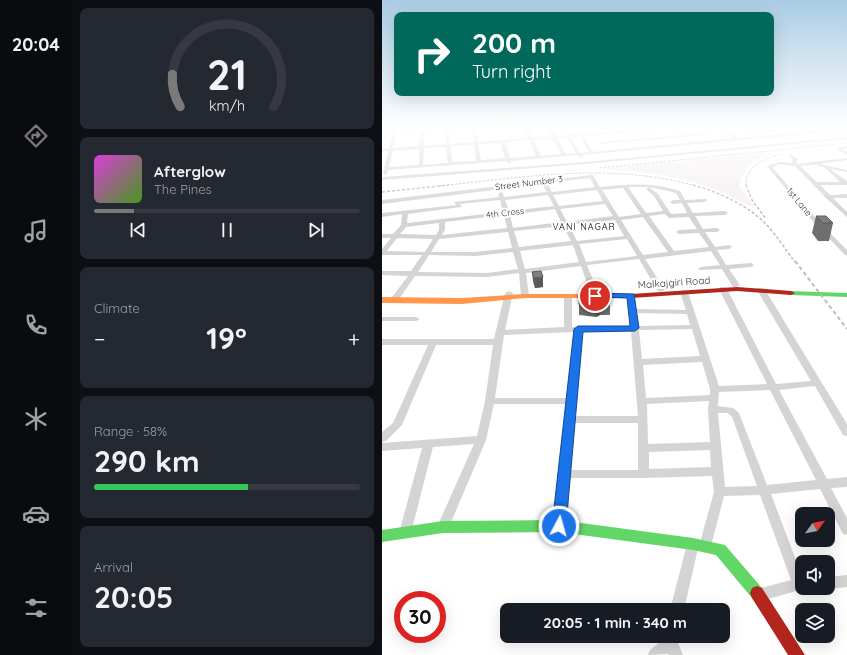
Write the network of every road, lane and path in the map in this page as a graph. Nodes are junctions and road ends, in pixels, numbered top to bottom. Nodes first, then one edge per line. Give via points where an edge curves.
1 (390, 157) edge
2 (422, 157) edge
3 (450, 157) edge
4 (478, 157) edge
5 (539, 157) joint
6 (544, 157) edge
7 (581, 157) edge
8 (655, 157) edge
9 (793, 157) edge
10 (509, 159) junction
11 (774, 159) dead end
12 (846, 160) edge
13 (479, 162) junction
14 (585, 163) junction
15 (780, 163) junction
16 (812, 163) junction
17 (450, 164) junction
18 (794, 164) junction
19 (824, 166) junction
20 (421, 167) junction
21 (510, 169) junction
22 (387, 170) junction
23 (847, 171) edge
24 (383, 180) edge
25 (544, 182) junction
26 (846, 183) edge
27 (815, 184) junction
28 (624, 186) junction
29 (499, 187) junction
30 (599, 188) junction
31 (649, 189) dead end
32 (551, 193) junction
33 (448, 194) junction
34 (847, 196) edge
35 (828, 197) junction
36 (502, 198) junction
37 (704, 200) dead end
38 (683, 201) junction
39 (382, 202) edge
40 (606, 202) junction
41 (673, 202) dead end
42 (459, 206) junction
43 (556, 206) junction
44 (844, 209) edge
45 (405, 212) junction
46 (506, 212) junction
47 (667, 212) junction
48 (725, 213) dead end
49 (691, 214) junction
50 (382, 215) edge
51 (847, 215) edge
52 (644, 216) junction
53 (616, 218) junction
54 (442, 221) junction
55 (565, 223) junction
56 (404, 225) junction
57 (511, 229) junction
58 (717, 230) dead end
59 (679, 232) dead end
60 (702, 232) junction
61 (382, 236) edge
62 (396, 236) junction
63 (437, 237) junction
64 (628, 237) junction
65 (575, 243) junction
66 (729, 247) dead end
67 (517, 249) junction
68 (713, 249) junction
69 (382, 253) edge
70 (672, 253) junction
71 (425, 254) junction
72 (847, 254) edge
73 (642, 257) junction
74 (583, 264) junction
75 (751, 265) dead end
76 (726, 267) junction
77 (702, 269) dead end
78 (522, 271) junction
79 (382, 273) edge
80 (413, 274) junction
81 (736, 285) junction
82 (723, 289) junction
83 (661, 290) junction
84 (761, 290) junction
85 (847, 291) edge
86 (594, 292) junction
87 (684, 292) junction
88 (526, 294) junction
89 (509, 295) junction
90 (847, 295) edge
91 (382, 296) edge
92 (396, 296) junction
93 (568, 296) junction
94 (631, 296) junction
95 (382, 300) edge
96 (633, 312) junction
97 (690, 312) junction
98 (382, 319) edge
99 (416, 319) dead end
100 (695, 327) junction
101 (635, 328) junction
102 (578, 329) junction
103 (568, 330) junction
104 (500, 338) junction
105 (382, 342) edge
106 (433, 342) junction
107 (705, 359) junction
108 (637, 362) junction
109 (818, 384) junction
110 (773, 387) junction
111 (714, 399) junction
112 (642, 400) junction
113 (490, 401) junction
114 (570, 401) junction
115 (569, 419) junction
116 (643, 420) junction
117 (847, 432) edge
118 (382, 438) edge
119 (481, 440) junction
120 (428, 443) junction
121 (716, 446) junction
122 (382, 447) edge
123 (644, 448) junction
124 (717, 471) junction
125 (564, 474) junction
126 (644, 474) junction
127 (847, 482) edge
128 (824, 485) junction
129 (763, 490) junction
130 (720, 492) junction
131 (559, 526) junction
132 (443, 527) junction
133 (847, 530) edge
134 (405, 533) junction
135 (382, 536) edge
136 (699, 545) junction
137 (795, 572) edge
138 (847, 581) edge
139 (835, 582) edge
140 (795, 586) edge
141 (758, 595) junction
142 (679, 603) edge
143 (673, 645) edge
144 (655, 655) edge
145 (797, 655) edge

1 - 22 street
2 - 20 street
3 - 17 street
4 - 13 street
5 - 6 street
5 - 10 street
7 - 14 street
8 - 14 street
9 - 18 street via 795,158
10 - 13 street
10 - 21 street
11 - 15 street
12 - 16 street
13 - 17 street
14 - 21 street
15 - 18 street
15 - 72 street, 1st Lane via 769,166
16 - 18 street
16 - 19 street
17 - 20 street
18 - 27 street
19 - 23 street
19 - 26 street
20 - 22 street
21 - 24 street
22 - 24 street
25 - 29 street, Street Number 3
25 - 30 street, Street Number 3 via 590,176
25 - 32 street
26 - 27 street
27 - 35 street
28 - 30 street
28 - 38 street via 647,184 664,187 678,192
28 - 52 street
29 - 33 street, Street Number 3
29 - 36 street
30 - 32 street
30 - 40 street, Street Number 3
31 - 47 street
32 - 36 street
32 - 43 street
33 - 39 street, Street Number 3
33 - 42 street
34 - 35 street
35 - 44 street
36 - 42 street
36 - 46 street
37 - 38 street
38 - 41 street
38 - 49 street
40 - 43 street, 4th Cross
40 - 53 street, Street Number 3
42 - 45 street
43 - 46 street, 4th Cross
43 - 55 street
44 - 51 street
45 - 50 street
45 - 56 street
46 - 54 street, 4th Cross
46 - 57 street
47 - 49 street via 669,216
47 - 52 street
48 - 49 street
49 - 60 street
52 - 53 street
52 - 70 street
53 - 55 street
53 - 64 street, Street Number 3
54 - 56 street, 4th Cross
54 - 63 street via 442,230
55 - 57 street
55 - 65 street
56 - 62 street
57 - 63 street
57 - 67 street
58 - 60 street
59 - 60 street
60 - 68 street
61 - 62 street
62 - 63 street
62 - 69 street
63 - 71 street
64 - 65 street
64 - 73 street, Street Number 3
65 - 67 street
65 - 74 street
66 - 68 street
67 - 71 street via 475,254
67 - 78 street
68 - 70 street
68 - 76 street
69 - 71 street
70 - 73 street
71 - 80 street
73 - 74 street
73 - 83 street, Street Number 3
74 - 78 street
74 - 86 street
75 - 76 street
76 - 77 street
76 - 81 street
78 - 80 street via 486,275
78 - 88 street
79 - 80 street
80 - 92 street
81 - 83 main road, Malkajgiri Road
81 - 85 main road, Malkajgiri Road
82 - 84 main road, Malkajgiri Road
82 - 87 main road, Malkajgiri Road
82 - 110 street
83 - 86 main road, Malkajgiri Road
84 - 90 main road, Malkajgiri Road
84 - 109 street
86 - 88 main road, Malkajgiri Road
87 - 94 main road, Malkajgiri Road
87 - 97 street
88 - 89 main road, Malkajgiri Road
88 - 93 main road, Malkajgiri Road
89 - 92 main road, Malkajgiri Road
89 - 95 main road, Malkajgiri Road via 462,301
89 - 104 street
91 - 92 main road, Malkajgiri Road
93 - 94 main road, Malkajgiri Road
93 - 103 street
94 - 96 street
96 - 97 street
96 - 101 street
97 - 100 street
98 - 99 street
100 - 101 street
100 - 107 street
101 - 102 street
101 - 108 street
102 - 103 street
102 - 114 street
103 - 104 street
104 - 106 street
104 - 113 street
105 - 106 street
106 - 118 street via 397,425
107 - 108 street
107 - 111 street
108 - 112 street
109 - 110 street
109 - 117 street
110 - 111 street
110 - 128 street
111 - 112 street
111 - 121 street
111 - 129 street via 736,415
112 - 116 street
113 - 114 street
113 - 119 street
114 - 115 street
115 - 116 street
115 - 125 street
116 - 123 street
119 - 120 street
119 - 132 street
120 - 122 street
120 - 134 street
121 - 123 street
121 - 124 street
123 - 126 street
124 - 126 street
124 - 130 street
125 - 126 street
125 - 131 street
127 - 128 street
128 - 129 street
128 - 133 street
129 - 130 street
129 - 137 street
130 - 136 street
131 - 132 main road
131 - 136 main road
132 - 134 main road
134 - 135 main road
136 - 141 main road via 720,550
136 - 142 street
138 - 139 street
140 - 141 street
141 - 145 main road
143 - 144 street

